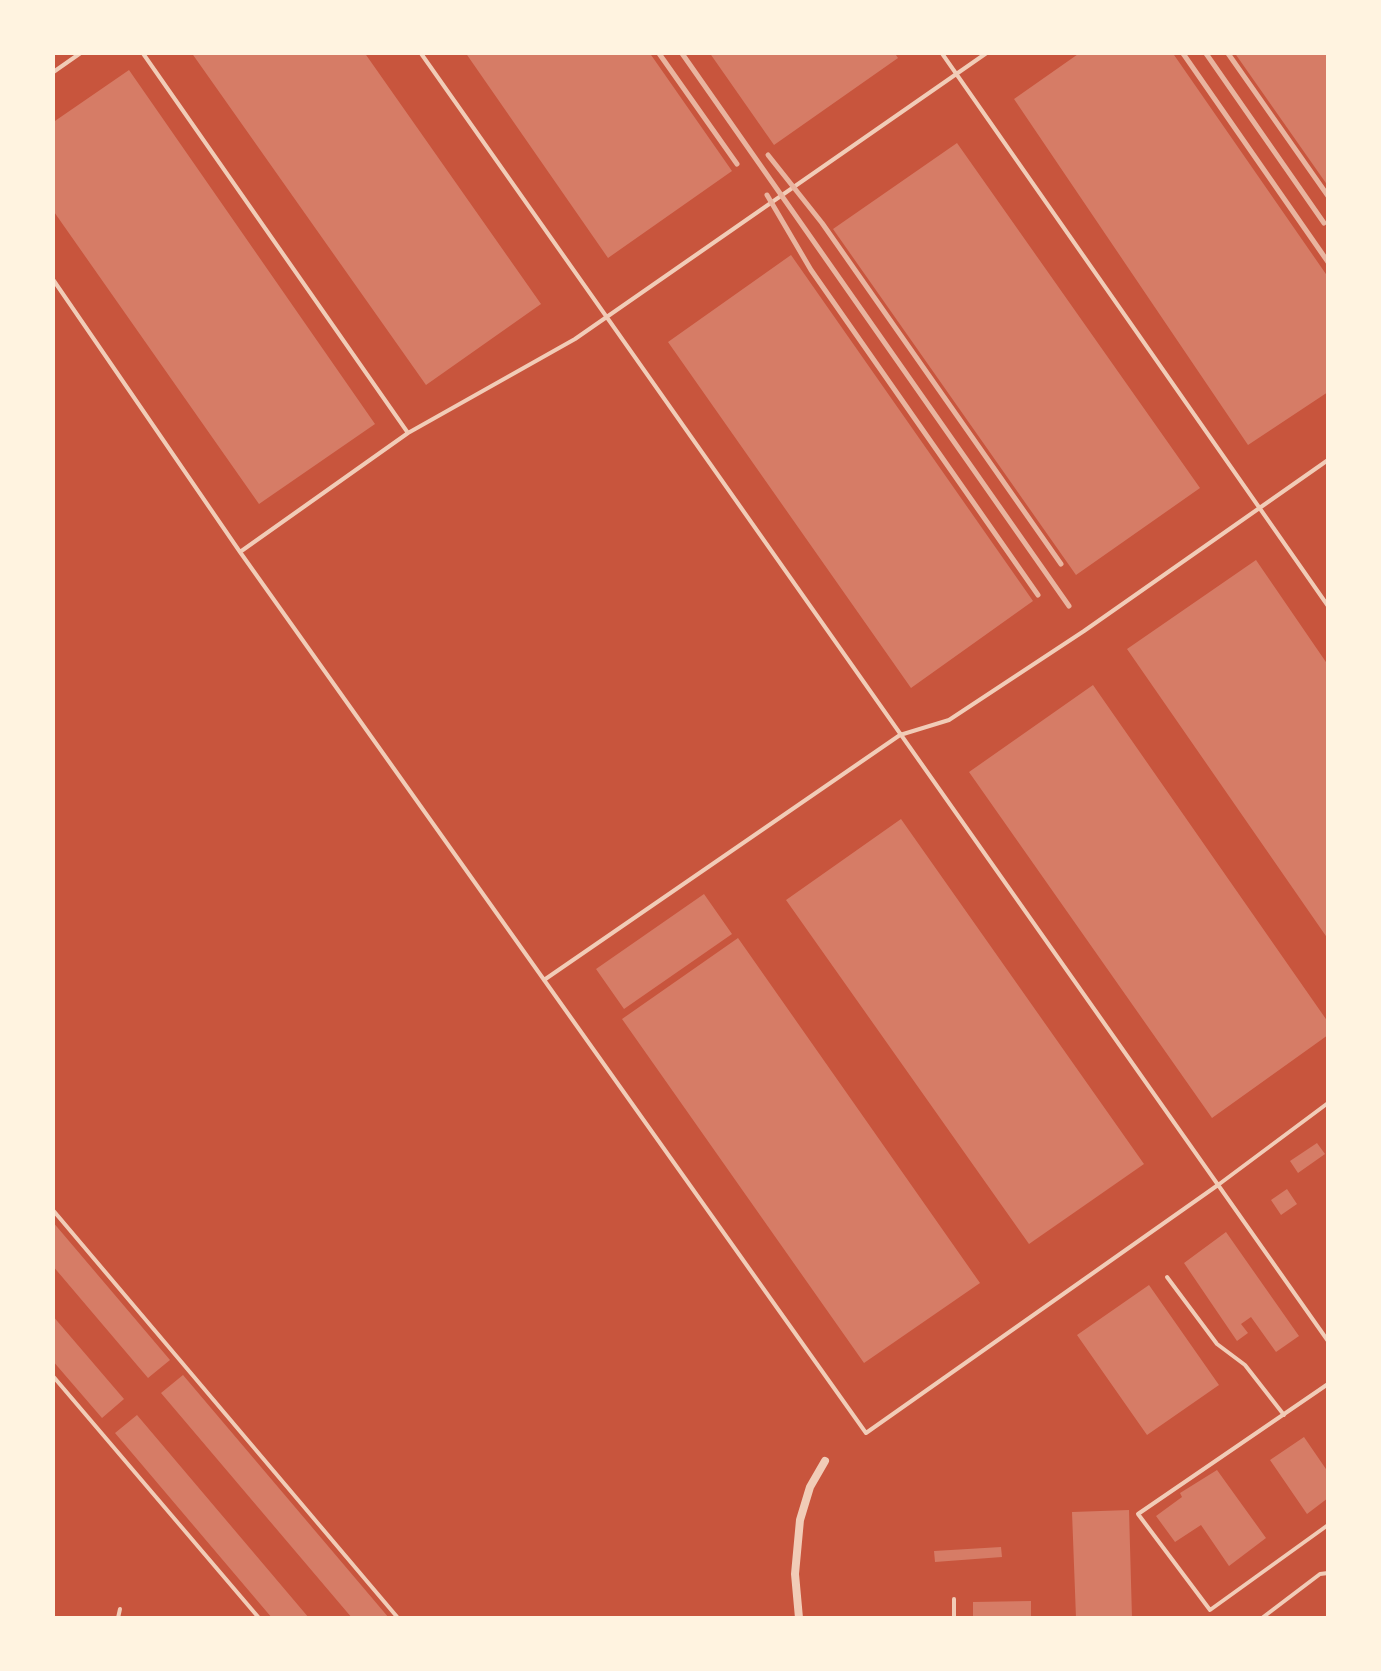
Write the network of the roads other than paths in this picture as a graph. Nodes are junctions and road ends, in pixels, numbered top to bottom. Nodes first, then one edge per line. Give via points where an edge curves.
1 (82, 52) edge
2 (142, 52) edge
3 (420, 52) edge
4 (941, 52) edge
5 (988, 52) edge
6 (52, 73) edge
7 (956, 74) junction
8 (52, 278) edge
9 (608, 316) junction
10 (408, 433) junction
11 (1328, 460) edge
12 (1262, 507) junction
13 (240, 552) junction
14 (1328, 606) edge
15 (900, 735) junction
16 (544, 980) junction
17 (1328, 1103) edge
18 (1218, 1185) junction
19 (52, 1208) edge
20 (1167, 1278) dead end
21 (1328, 1342) edge
22 (52, 1376) edge
23 (1328, 1384) edge
24 (1284, 1415) junction
25 (824, 1461) dead end
26 (1328, 1526) edge
27 (1328, 1574) edge
28 (954, 1599) dead end
29 (120, 1609) dead end
30 (118, 1618) edge
31 (259, 1618) edge
32 (398, 1618) edge
33 (799, 1618) edge
34 (954, 1618) edge
35 (1262, 1618) edge

1 - 6 lane
2 - 10 lane
3 - 9 lane
4 - 7 lane
5 - 7 lane
7 - 9 lane
7 - 12 lane
8 - 13 lane
9 - 10 lane
9 - 15 lane
10 - 13 lane
11 - 12 lane
12 - 14 lane
12 - 15 lane via 949,720
13 - 16 lane
15 - 16 lane
15 - 18 lane
16 - 18 lane via 866,1432
17 - 18 lane
18 - 21 lane
19 - 32 lane
20 - 24 lane via 1216,1344 1245,1365
22 - 31 lane
23 - 24 lane
24 - 26 lane via 1138,1514 1210,1610
25 - 33 street via 800,1520
27 - 35 lane
28 - 34 lane
29 - 30 lane

